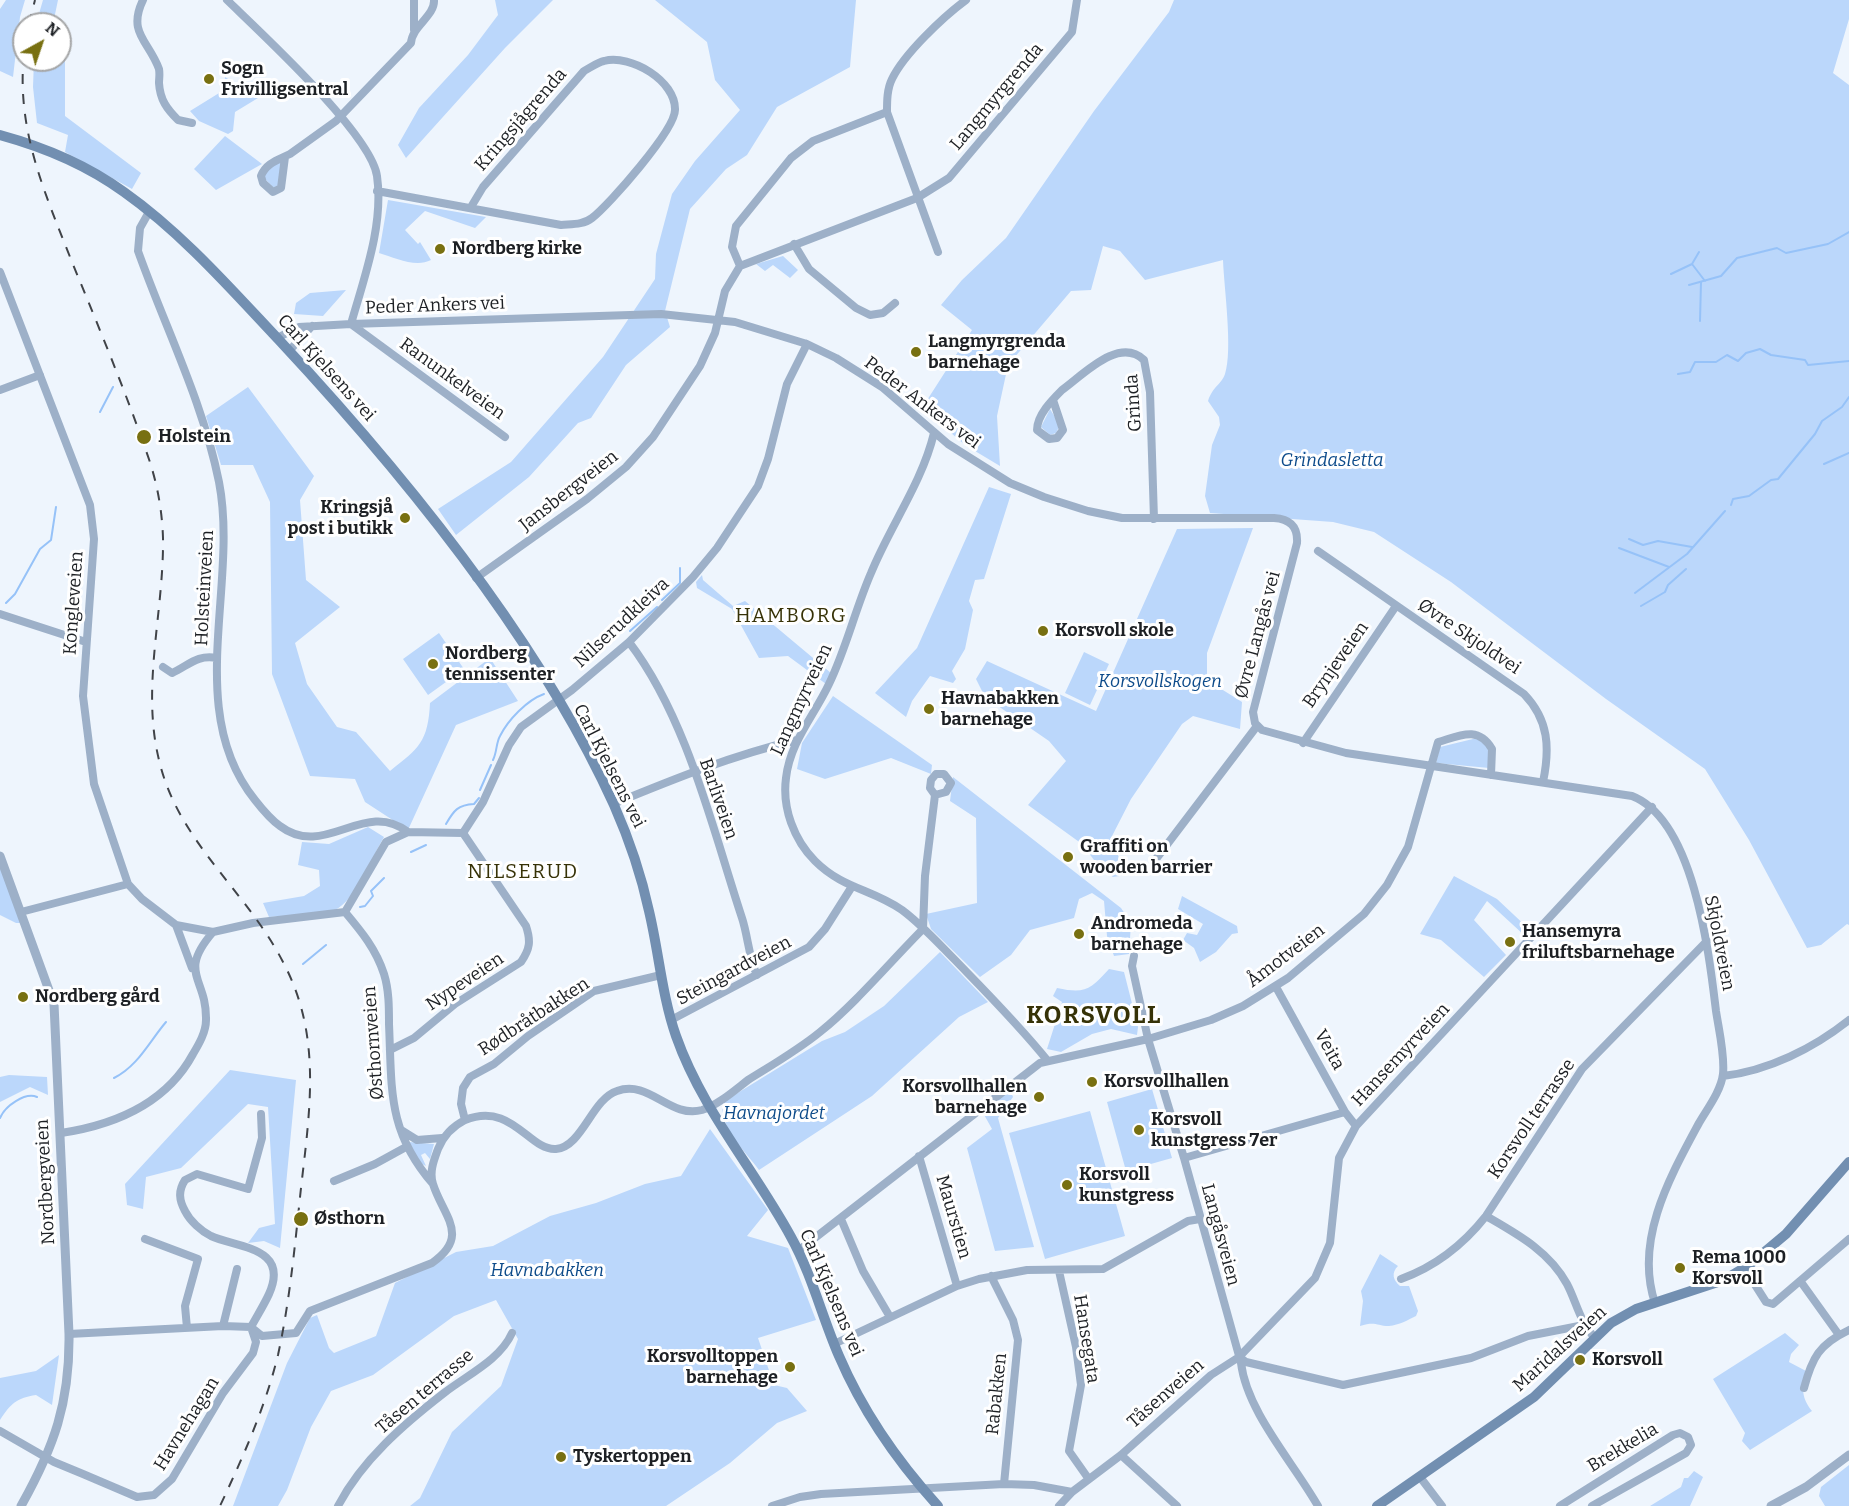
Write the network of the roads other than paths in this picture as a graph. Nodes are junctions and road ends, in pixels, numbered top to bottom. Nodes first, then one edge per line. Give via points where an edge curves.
1 (143, 0) edge
2 (414, 0) edge
3 (434, 0) edge
4 (966, 0) edge
5 (1077, 0) edge
6 (232, 2) edge
7 (414, 30) junction
8 (887, 112) junction
9 (341, 115) junction
10 (192, 123) dead end
11 (0, 135) edge
12 (285, 157) junction
13 (377, 191) junction
14 (917, 198) junction
15 (471, 207) junction
16 (149, 212) junction
17 (794, 244) junction
18 (938, 252) dead end
19 (740, 266) junction
20 (0, 272) edge
21 (895, 303) dead end
22 (718, 320) junction
23 (351, 324) junction
24 (312, 326) junction
25 (277, 338) junction
26 (807, 344) junction
27 (289, 351) junction
28 (40, 375) junction
29 (0, 390) edge
30 (1053, 400) junction
31 (934, 433) junction
32 (506, 437) dead end
33 (1154, 519) junction
34 (1294, 527) joint
35 (1318, 551) dead end
36 (476, 578) junction
37 (1396, 606) junction
38 (0, 614) edge
39 (86, 642) junction
40 (629, 642) junction
41 (217, 658) junction
42 (163, 667) dead end
43 (557, 700) junction
44 (1257, 726) junction
45 (797, 740) junction
46 (1304, 743) junction
47 (1430, 767) junction
48 (693, 771) junction
49 (1491, 775) junction
50 (1543, 782) junction
51 (935, 795) dead end
52 (613, 804) junction
53 (1652, 807) junction
54 (408, 832) junction
55 (463, 833) junction
56 (0, 856) edge
57 (1156, 859) dead end
58 (128, 884) junction
59 (851, 888) junction
60 (21, 912) junction
61 (345, 912) junction
62 (176, 925) junction
63 (923, 929) junction
64 (213, 932) junction
65 (1707, 941) junction
66 (1134, 956) dead end
67 (194, 972) junction
68 (661, 975) junction
69 (758, 975) junction
70 (1276, 987) junction
71 (671, 1020) junction
72 (1849, 1020) edge
73 (1148, 1039) junction
74 (390, 1050) junction
75 (1047, 1060) junction
76 (1723, 1076) junction
77 (709, 1107) junction
78 (1345, 1112) junction
79 (261, 1114) dead end
80 (465, 1120) junction
81 (1356, 1126) junction
82 (400, 1129) junction
83 (61, 1133) junction
84 (442, 1138) junction
85 (406, 1147) junction
86 (919, 1156) junction
87 (1184, 1158) junction
88 (1849, 1162) edge
89 (334, 1181) dead end
90 (432, 1184) junction
91 (1486, 1216) junction
92 (841, 1219) junction
93 (1200, 1219) junction
94 (145, 1239) dead end
95 (1849, 1239) edge
96 (798, 1251) junction
97 (237, 1269) dead end
98 (1745, 1269) junction
99 (1059, 1270) junction
100 (991, 1276) junction
101 (1401, 1279) dead end
102 (1801, 1282) junction
103 (957, 1286) junction
104 (1655, 1303) junction
105 (890, 1317) junction
106 (1584, 1325) junction
107 (223, 1326) junction
108 (251, 1327) junction
109 (187, 1328) junction
110 (1849, 1330) edge
111 (512, 1333) dead end
112 (69, 1334) junction
113 (1839, 1335) junction
114 (1594, 1337) junction
115 (834, 1344) junction
116 (1239, 1357) junction
117 (1804, 1388) dead end
118 (0, 1431) edge
119 (1121, 1455) junction
120 (1849, 1455) edge
121 (47, 1458) junction
122 (1420, 1477) junction
123 (1088, 1478) junction
124 (1004, 1484) junction
125 (923, 1490) junction
126 (1072, 1492) junction
127 (21, 1506) edge
128 (338, 1506) edge
129 (772, 1506) edge
130 (938, 1506) edge
131 (1059, 1506) edge
132 (1177, 1506) edge
133 (1318, 1506) edge
134 (1377, 1506) edge
135 (1442, 1506) edge
136 (1560, 1506) edge
137 (1592, 1506) edge
138 (1771, 1506) edge

1 - 10 street via 137,24 158,67 161,98 178,120
2 - 7 street
3 - 7 street via 432,9
4 - 8 street via 932,29 892,79
5 - 14 street, Langmyrgrenda via 1072,32 949,178
6 - 9 street
7 - 9 street via 411,43
8 - 14 street
8 - 19 street via 813,141 790,158 735,226 732,248
9 - 12 street
9 - 13 street via 372,161
11 - 16 main road, Carl Kjelsens vei via 74,162 112,183
12 - 12 street via 281,188 273,192 261,176 266,166
13 - 15 street, Kringsjågrenda
13 - 23 street via 370,254
14 - 17 street, Langmyrgrenda
14 - 18 street
15 - 15 street, Kringsjågrenda via 561,225 591,219 671,127 676,111 672,93 663,80 630,64 605,60 584,71 483,187
16 - 25 main road, Carl Kjelsens vei
16 - 41 street, Holsteinveien via 140,228 138,251 206,429 220,486 223,520
17 - 19 street, Langmyrgrenda
17 - 21 street via 809,269 863,313 883,313
19 - 22 street via 725,291
20 - 28 street, Kongleveien
22 - 23 street, Peder Ankers vei via 661,314
22 - 26 street, Peder Ankers vei via 761,328
22 - 36 street, Jansbergveien via 693,380 653,437 626,467 563,518
23 - 24 street, Peder Ankers vei
23 - 32 street, Ranunkelveien
24 - 25 street, Peder Ankers vei via 292,329
24 - 27 street
25 - 27 main road, Carl Kjelsens vei
26 - 31 street, Peder Ankers vei via 882,387
26 - 40 street, Nilserudkleiva via 787,384 758,486 693,578
27 - 36 main road, Carl Kjelsens vei via 383,458
28 - 29 street
28 - 39 street, Kongleveien via 90,505 93,539
30 - 30 street, Grinda via 1064,430 1057,438 1048,439 1037,427
30 - 33 street, Grinda via 1112,355 1127,351 1144,360 1150,392
31 - 33 street, Peder Ankers vei via 1010,483 1044,497 1106,515
31 - 45 street, Langmyrveien via 927,463 871,573 833,677
33 - 34 street, Peder Ankers vei via 1274,518 1289,521
34 - 44 street, Øvre Langås vei via 1297,543 1253,712
35 - 37 street, Øvre Skjoldvei
36 - 43 main road, Carl Kjelsens vei
37 - 46 street, Brynjeveien
37 - 50 street, Øvre Skjoldvei via 1530,699 1546,733 1548,752
38 - 39 street
39 - 58 street, Kongleveien via 83,706 89,760 98,799
40 - 43 street, Nilserudkleiva
40 - 48 street, Barliveien via 669,707
41 - 42 street via 192,660 172,673
41 - 54 street, Holsteinveien via 221,729 227,752 251,795 279,826 292,833 320,837 372,820 384,820 395,822
43 - 52 main road, Carl Kjelsens vei
43 - 55 street, Nilserudkleiva via 515,734 483,802
44 - 46 street
44 - 57 street, Øvre Langås vei
45 - 48 street
45 - 59 street, Langmyrveien via 786,779 791,823 816,862
46 - 47 street
47 - 49 street
47 - 49 street, Åmotveien via 1438,742 1474,732 1492,749
47 - 70 street, Åmotveien via 1404,856 1379,897
48 - 52 street
48 - 69 street, Barliveien via 744,921
49 - 50 street
50 - 53 street via 1632,796
51 - 63 street
52 - 68 main road, Carl Kjelsens vei via 645,889
53 - 65 street, Skjoldveien via 1680,853
53 - 81 street, Hansemyrveien
54 - 55 street
54 - 61 street via 397,835 380,849
55 - 74 street, Nypeveien via 526,926 530,938 528,952 521,962 454,1004 414,1038
56 - 60 street, Nordbergveien
58 - 60 street
58 - 62 street, Kongleveien
59 - 63 street, Langmyrveien via 898,908
59 - 69 street, Steingardveien via 817,940 798,955
60 - 83 street, Nordbergveien via 54,1004
61 - 64 street
61 - 74 street, Østhornveien via 366,937 383,972 389,1005
62 - 64 street, Kongleveien
62 - 67 street
63 - 75 street, Langmyrveien
63 - 77 street via 821,1032
64 - 67 street via 200,947
65 - 76 street, Skjoldveien
65 - 91 street, Korsvoll terrasse via 1582,1069
66 - 73 street, Langåsveien via 1132,966
67 - 83 street via 206,1023 190,1059 172,1083 128,1115
68 - 71 main road, Carl Kjelsens vei
68 - 80 street, Rødbråtbakken via 594,991 470,1077 463,1088 461,1104
69 - 71 street, Steingardveien
70 - 73 street, Åmotveien via 1217,1018
70 - 78 street, Veita
71 - 77 main road, Carl Kjelsens vei
72 - 76 street via 1791,1056
73 - 75 street, Åmotveien
73 - 87 street, Langåsveien
74 - 82 street, Østhornveien via 393,1107
75 - 86 street, Åmotveien via 1020,1076
76 - 104 street via 1656,1215 1649,1256
77 - 80 street via 693,1111 676,1108 646,1091 627,1088 607,1097 572,1141 556,1149 543,1146 508,1121 486,1117
77 - 96 main road, Carl Kjelsens vei
78 - 81 street, Veita
78 - 87 street
79 - 108 street via 262,1138 248,1189 197,1174 185,1180 179,1191 186,1214 201,1230 255,1249 271,1264 270,1293
80 - 84 street
81 - 116 street, Hansemyrveien via 1339,1158 1330,1243 1319,1272
82 - 84 street via 417,1140
82 - 85 street, Østhornveien
83 - 112 street, Nordbergveien
84 - 90 street via 432,1167
85 - 89 street
85 - 90 street, Østhornveien
86 - 92 street, Åmotveien
86 - 103 street, Maurstien
87 - 93 street, Langåsveien
88 - 98 main road, Maridalsveien via 1790,1230
90 - 108 street via 451,1222 452,1241 443,1255 432,1263 310,1311 296,1334 262,1336
91 - 101 street, Korsvoll terrasse via 1440,1260
91 - 106 street via 1532,1243 1549,1259 1566,1282
92 - 96 street, Åmotveien
92 - 105 street via 863,1271
93 - 99 street via 1188,1221 1111,1266
93 - 116 street, Langåsveien
94 - 109 street via 198,1259 185,1306
95 - 102 street
96 - 115 main road, Carl Kjelsens vei
97 - 107 street
98 - 102 street via 1770,1305
98 - 104 main road, Maridalsveien
99 - 100 street
99 - 123 street, Hansegata via 1081,1385 1069,1451
100 - 103 street
100 - 124 street, Rabakken via 1013,1320 1018,1340
102 - 113 street
103 - 105 street
104 - 114 main road, Maridalsveien via 1618,1318
105 - 115 street
106 - 114 street
106 - 116 street via 1531,1335 1472,1358 1343,1385 1246,1362
107 - 108 street
107 - 109 street
108 - 121 street, Havnehagan via 256,1342 253,1353 223,1393 172,1479 154,1495 137,1497
109 - 112 street
110 - 113 street
111 - 128 street, Tåsen terrasse via 506,1346 387,1441
112 - 121 street, Nordbergveien via 63,1410
113 - 117 street via 1814,1357
114 - 122 main road, Maridalsveien via 1534,1397
115 - 125 main road, Carl Kjelsens vei via 871,1419
116 - 119 street, Tåsenveien via 1211,1375
116 - 133 street, Langåsveien via 1244,1383 1257,1411
118 - 121 street, Havnehagan
119 - 123 street, Tåsenveien
119 - 132 street
120 - 138 street via 1806,1487
121 - 127 street, Nordbergveien
122 - 134 main road, Maridalsveien
122 - 135 street
123 - 126 street, Tåsenveien
124 - 125 street
124 - 126 street
125 - 129 street via 821,1494
125 - 130 main road, Carl Kjelsens vei
126 - 131 street, Tåsenveien
136 - 137 street, Brekkelia via 1673,1435 1688,1437 1691,1445 1686,1453

